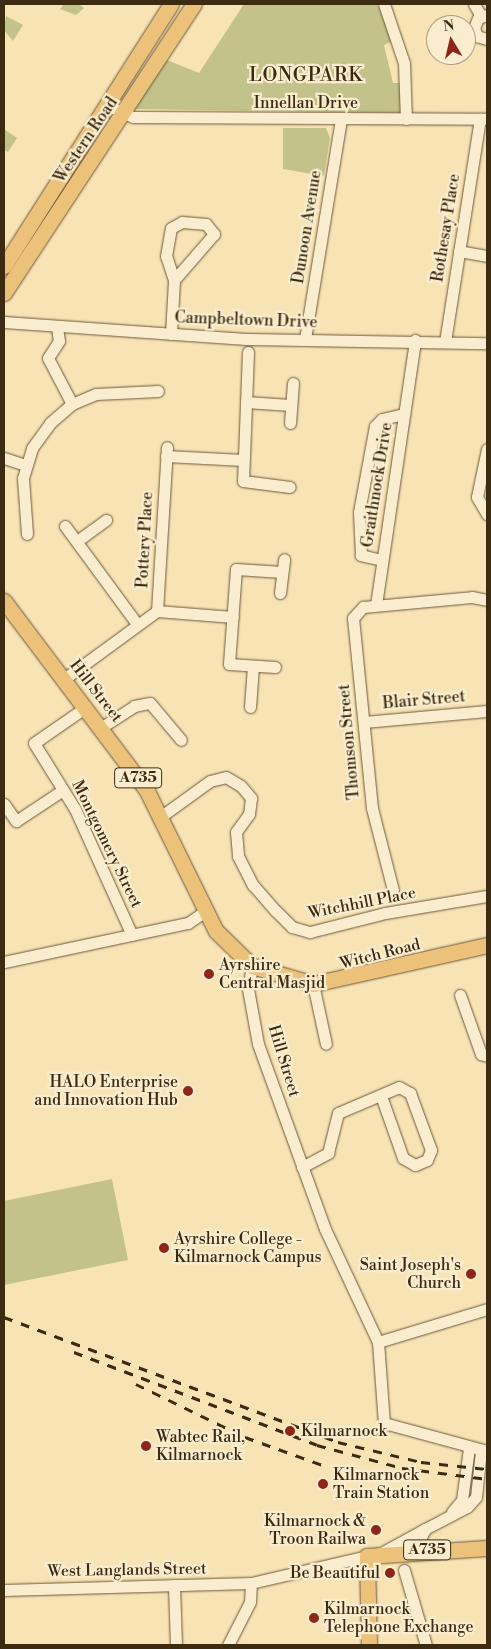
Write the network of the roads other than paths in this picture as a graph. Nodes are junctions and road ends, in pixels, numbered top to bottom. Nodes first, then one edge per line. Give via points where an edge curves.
1 (171, 4) edge
2 (194, 4) edge
3 (384, 4) edge
4 (474, 4) edge
5 (484, 16) edge
6 (487, 39) edge
7 (106, 105) junction
8 (124, 114) junction
9 (341, 119) junction
10 (406, 119) junction
11 (484, 119) edge
12 (459, 251) junction
13 (487, 256) edge
14 (4, 266) edge
15 (174, 280) junction
16 (4, 293) edge
17 (4, 322) edge
18 (57, 327) junction
19 (171, 334) junction
20 (305, 339) junction
21 (415, 340) junction
22 (445, 342) junction
23 (487, 343) edge
24 (248, 352) dead end
25 (293, 383) dead end
26 (158, 391) dead end
27 (246, 402) junction
28 (72, 404) junction
29 (290, 405) junction
30 (404, 414) junction
31 (290, 423) dead end
32 (487, 449) edge
33 (4, 458) edge
34 (243, 460) junction
35 (26, 464) junction
36 (290, 487) dead end
37 (487, 514) edge
38 (106, 520) dead end
39 (66, 526) dead end
40 (27, 534) dead end
41 (77, 541) junction
42 (284, 559) dead end
43 (382, 560) junction
44 (282, 572) junction
45 (280, 593) dead end
46 (487, 600) edge
47 (4, 601) edge
48 (376, 605) junction
49 (157, 611) junction
50 (233, 617) junction
51 (137, 624) junction
52 (253, 666) junction
53 (275, 667) dead end
54 (64, 679) junction
55 (86, 707) junction
56 (250, 707) dead end
57 (487, 711) edge
58 (364, 722) junction
59 (102, 727) junction
60 (181, 740) dead end
61 (63, 790) junction
62 (4, 804) edge
63 (163, 815) junction
64 (393, 890) dead end
65 (487, 896) edge
66 (205, 911) junction
67 (132, 935) junction
68 (487, 944) edge
69 (4, 962) edge
70 (252, 966) junction
71 (313, 984) junction
72 (460, 995) dead end
73 (326, 1044) dead end
74 (487, 1056) edge
75 (381, 1096) junction
76 (302, 1167) junction
77 (487, 1309) edge
78 (378, 1342) junction
79 (469, 1448) junction
80 (484, 1451) edge
81 (451, 1514) junction
82 (425, 1529) junction
83 (487, 1548) edge
84 (421, 1550) junction
85 (374, 1554) junction
86 (404, 1570) dead end
87 (251, 1583) junction
88 (174, 1585) junction
89 (4, 1590) edge
90 (176, 1645) edge
91 (228, 1645) edge
92 (369, 1645) edge
93 (426, 1645) edge

1 - 7 main road, Western Road
2 - 8 main road, Western Road
3 - 10 street via 404,63
4 - 5 street
5 - 6 street via 474,24 475,32
7 - 8 street
7 - 14 main road, Western Road
8 - 9 street, Innellan Drive
8 - 16 main road, Western Road
9 - 10 street, Innellan Drive
9 - 20 street, Dunoon Avenue
10 - 11 street, Innellan Drive
11 - 12 street, Rothesay Place
12 - 13 street
12 - 22 street, Rothesay Place
15 - 15 street via 166,256 171,228 182,222 206,224 214,234
15 - 19 street
17 - 18 street, Campbeltown Drive
18 - 19 street, Campbeltown Drive
18 - 28 street via 59,341 48,358
19 - 20 street, Campbeltown Drive
20 - 21 street, Campbeltown Drive
21 - 22 street, Campbeltown Drive
21 - 30 street, Graithnock Drive
22 - 23 street, Campbeltown Drive
24 - 27 street
25 - 29 street
26 - 28 street via 116,391
27 - 29 street
27 - 34 street
28 - 35 street via 41,435
29 - 31 street
30 - 43 street, Graithnock Drive
30 - 43 street, Graithnock Drive via 382,419 375,426 359,512 361,555
32 - 37 street via 477,497
33 - 35 street
34 - 36 street via 243,481
34 - 49 street, Pottery Place via 166,452
35 - 40 street via 21,495
38 - 41 street
39 - 41 street
41 - 51 street
42 - 44 street
43 - 48 street, Graithnock Drive
44 - 45 street
44 - 50 street via 236,569
46 - 48 street via 472,597
47 - 54 main road, Hill Street / A735
48 - 58 street, Thomson Street via 363,607 353,618
49 - 50 street
49 - 51 street
50 - 52 street via 230,664
51 - 54 street
52 - 53 street
52 - 56 street
54 - 55 main road, Hill Street / A735
55 - 59 main road, Hill Street / A735
55 - 61 street, Montgomery Street via 34,743
57 - 58 street, Blair Street
58 - 64 street, Thomson Street via 372,808
59 - 60 street via 134,706 150,703
59 - 63 main road, Hill Street / A735
61 - 62 street via 16,821
61 - 67 street, Montgomery Street via 98,855
63 - 65 street, Witchhill Place via 210,781 226,777 241,786 251,798 249,814 236,832 238,856 253,885 292,927 310,932 385,913
63 - 66 main road, Hill Street / A735
66 - 67 street via 188,923
66 - 70 main road, Hill Street / A735 via 216,930
67 - 69 street
68 - 71 main road, Witch Road / A735
70 - 71 main road, Witch Road / A735
70 - 76 street, Hill Street via 248,988 258,1044
71 - 73 street
72 - 74 street via 481,1054
75 - 75 street via 403,1158 415,1165 427,1160 431,1150 410,1093 399,1087
75 - 76 street via 338,1113 328,1153
76 - 78 street, Hill Street
77 - 78 street
78 - 79 street, Hill Street via 384,1423
79 - 80 street, Hill Street
79 - 81 street via 462,1500
80 - 81 street, West Langlands Street via 476,1497 467,1507
81 - 82 street, West Langlands Street
82 - 84 street via 418,1543
82 - 85 street, West Langlands Street
83 - 84 main road, A735
84 - 85 main road, A735
85 - 87 street, West Langlands Street
85 - 92 main road
86 - 93 street
87 - 88 street, West Langlands Street
87 - 91 street via 250,1602
88 - 89 street, West Langlands Street
88 - 90 street

